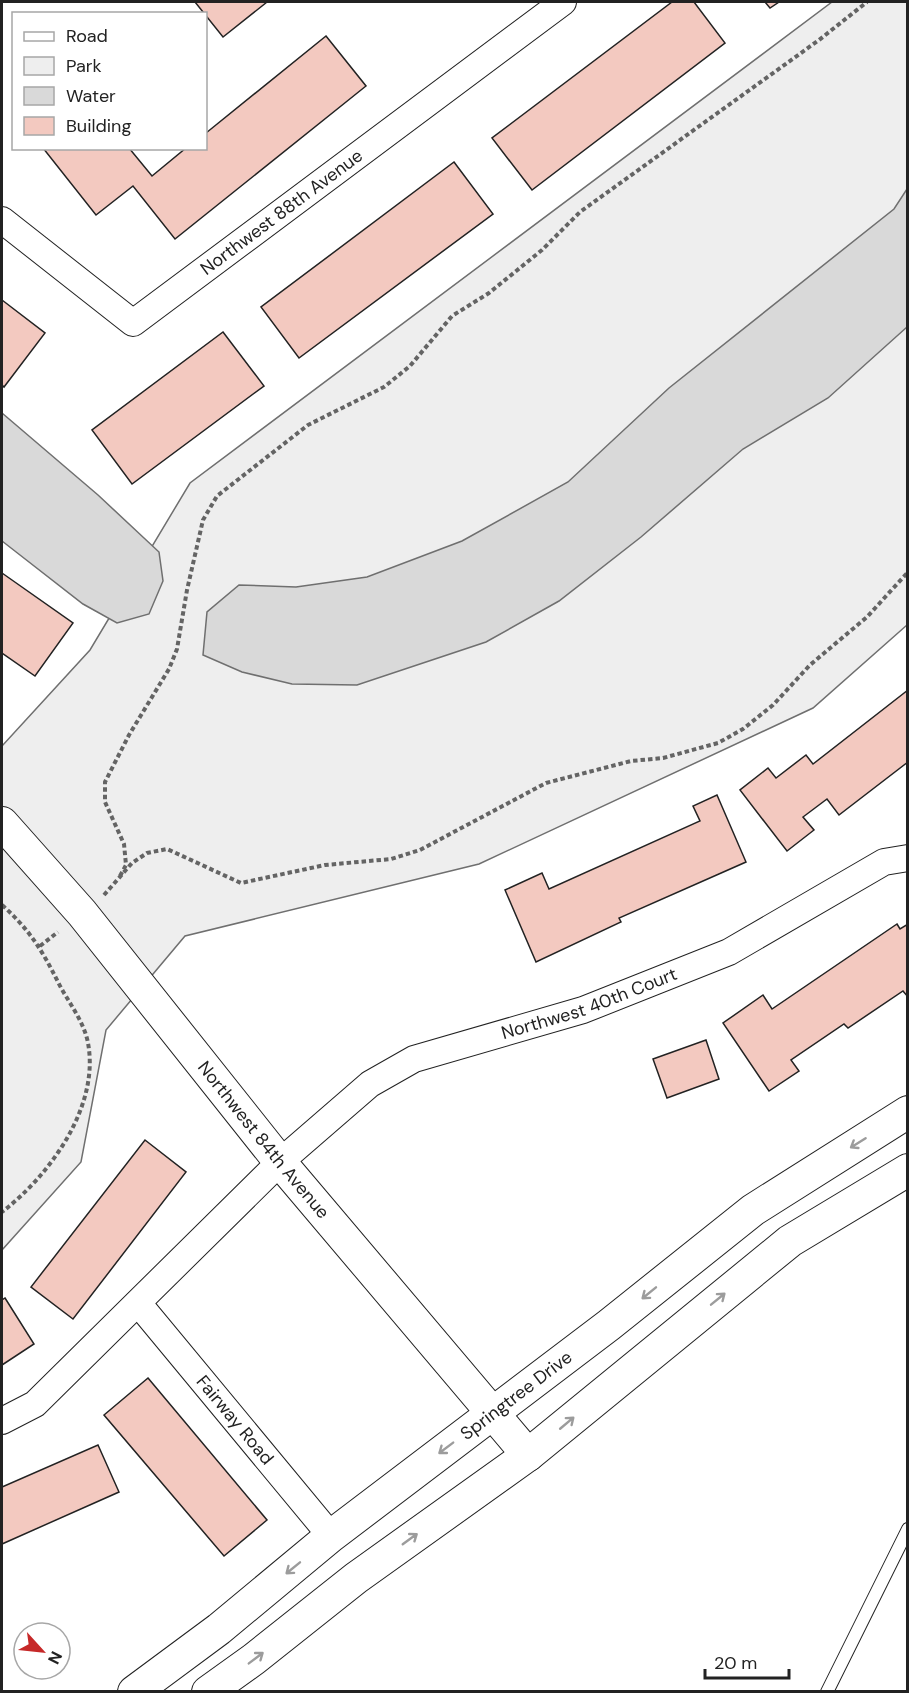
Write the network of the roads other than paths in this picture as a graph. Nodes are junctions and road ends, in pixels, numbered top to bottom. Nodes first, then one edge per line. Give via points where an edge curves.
1 (551, 5) edge
2 (2, 220) edge
3 (2, 823) edge
4 (908, 858) edge
5 (908, 1112) edge
6 (280, 1162) junction
7 (908, 1170) edge
8 (138, 1304) junction
9 (493, 1413) junction
10 (2, 1421) edge
11 (528, 1455) junction
12 (908, 1530) edge
13 (331, 1536) junction
14 (134, 1692) edge
15 (208, 1692) edge
16 (827, 1692) edge

1 - 2 street, Northwest 88th Avenue via 133,323
3 - 6 street, Northwest 84th Avenue via 82,913
4 - 6 street, Northwest 40th Court via 884,862 729,952 584,1010 414,1059 370,1084
5 -> 9 street, Springtree Drive via 753,1210
6 - 8 street
6 - 9 street, Northwest 84th Avenue
11 -> 7 street via 790,1241
8 - 10 street via 35,1404
8 - 13 street, Fairway Road
9 - 11 street, Northwest 84th Avenue
9 -> 13 street, Springtree Drive
15 -> 11 street via 356,1578
12 - 16 lane
13 -> 14 street, Springtree Drive via 219,1629

